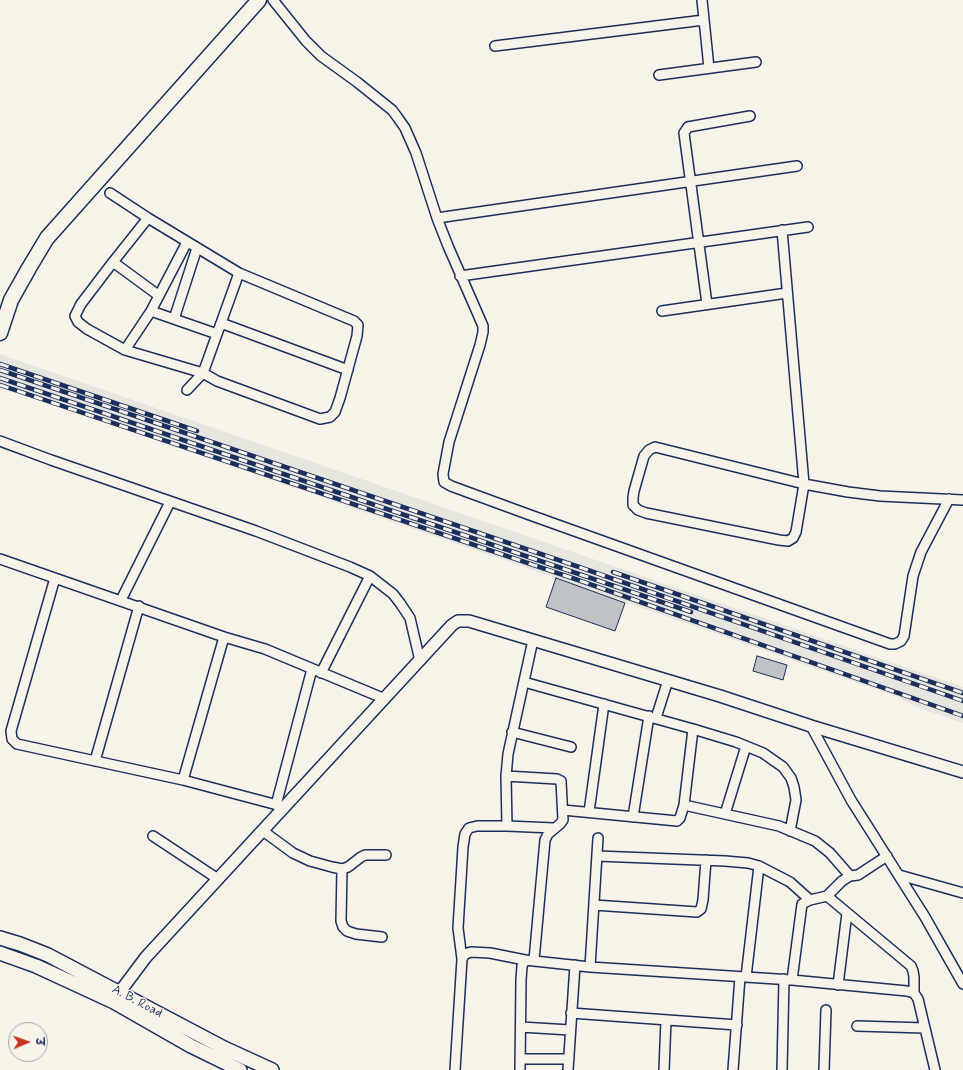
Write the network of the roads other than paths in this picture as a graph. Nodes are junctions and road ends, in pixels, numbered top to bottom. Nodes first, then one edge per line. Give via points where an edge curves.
1 (259, 0) edge
2 (273, 0) edge
3 (702, 0) edge
4 (704, 20) junction
5 (495, 46) dead end
6 (756, 62) dead end
7 (709, 68) junction
8 (659, 75) dead end
9 (750, 116) dead end
10 (797, 166) dead end
11 (690, 182) junction
12 (110, 193) dead end
13 (148, 218) junction
14 (437, 218) junction
15 (808, 227) dead end
16 (782, 230) junction
17 (187, 242) junction
18 (698, 242) junction
19 (197, 248) junction
20 (113, 262) junction
21 (239, 272) junction
22 (460, 276) junction
23 (787, 293) junction
24 (158, 295) junction
25 (707, 304) junction
26 (151, 311) junction
27 (662, 311) dead end
28 (174, 319) junction
29 (221, 323) junction
30 (0, 333) edge
31 (217, 334) junction
32 (125, 350) junction
33 (348, 370) junction
34 (202, 373) junction
35 (187, 390) dead end
36 (0, 440) edge
37 (804, 484) junction
38 (949, 499) junction
39 (963, 500) edge
40 (170, 502) junction
41 (0, 559) edge
42 (370, 576) junction
43 (55, 578) junction
44 (121, 600) junction
45 (139, 606) junction
46 (224, 636) junction
47 (534, 640) junction
48 (420, 660) junction
49 (312, 669) junction
50 (321, 673) junction
51 (668, 680) junction
52 (524, 682) junction
53 (385, 699) junction
54 (604, 704) junction
55 (652, 717) junction
56 (811, 726) junction
57 (693, 729) junction
58 (512, 732) junction
59 (746, 746) junction
60 (571, 747) dead end
61 (95, 761) junction
62 (963, 772) edge
63 (506, 776) junction
64 (183, 780) junction
65 (684, 805) junction
66 (280, 806) junction
67 (563, 810) junction
68 (589, 812) junction
69 (725, 814) junction
70 (633, 817) junction
71 (507, 826) junction
72 (553, 828) junction
73 (263, 831) junction
74 (790, 831) junction
75 (153, 836) dead end
76 (598, 838) dead end
77 (386, 855) dead end
78 (597, 856) junction
79 (887, 856) junction
80 (706, 860) junction
81 (759, 866) junction
82 (342, 869) junction
83 (900, 875) junction
84 (850, 876) junction
85 (218, 879) junction
86 (963, 893) edge
87 (827, 896) junction
88 (810, 900) junction
89 (594, 905) junction
90 (847, 913) junction
91 (382, 937) dead end
92 (0, 938) edge
93 (0, 953) edge
94 (462, 959) junction
95 (525, 960) junction
96 (534, 960) junction
97 (575, 965) junction
98 (590, 967) junction
99 (743, 977) junction
100 (788, 980) junction
101 (963, 984) edge
102 (838, 985) junction
103 (914, 993) junction
104 (116, 998) junction
105 (826, 1010) dead end
106 (571, 1013) junction
107 (666, 1020) junction
108 (736, 1025) junction
109 (857, 1026) dead end
110 (521, 1027) junction
111 (924, 1028) junction
112 (570, 1030) junction
113 (520, 1059) junction
114 (569, 1059) junction
115 (240, 1070) edge
116 (272, 1070) edge
117 (455, 1070) edge
118 (520, 1070) edge
119 (568, 1070) edge
120 (664, 1070) edge
121 (733, 1070) edge
122 (782, 1070) edge
123 (824, 1070) edge
124 (935, 1070) edge

1 - 30 main road via 48,238 11,300
2 - 14 street via 321,56 392,110 405,128 416,153
3 - 4 street
4 - 5 street
4 - 7 street
6 - 7 street
7 - 8 street
9 - 11 street via 688,127 684,138
10 - 11 street
11 - 14 street
11 - 18 street
12 - 13 street
13 - 17 street
13 - 20 street
14 - 22 street
15 - 16 street
16 - 18 street
16 - 23 street
17 - 19 street
17 - 24 street
18 - 22 street
18 - 25 street
19 - 21 street
19 - 28 street
20 - 24 street
20 - 32 street via 81,304 76,316 78,322 88,329
21 - 29 street
21 - 33 street via 358,324
22 - 38 street via 483,332 444,466 444,482 451,486 890,644 901,641 904,636 913,576 921,552
23 - 25 street
23 - 37 street
24 - 26 street
25 - 27 street
26 - 28 street
26 - 32 street
28 - 31 street
29 - 31 street
29 - 33 street
31 - 34 street
32 - 34 street
33 - 34 street via 335,412 330,417 320,419
34 - 35 street
36 - 40 street
37 - 37 street via 655,447 644,456 634,491 633,505 646,513 788,541 796,532
37 - 38 street via 880,496
38 - 39 street
40 - 42 street via 256,531
40 - 44 street
41 - 43 street
42 - 48 street via 393,594 410,618
42 - 50 street
43 - 44 street
43 - 61 street via 11,731 12,739 17,744
44 - 45 street
45 - 46 street
45 - 61 street
46 - 49 street via 265,649
46 - 64 street
47 - 48 street via 464,620 458,621
47 - 51 street
47 - 52 street
48 - 53 street
49 - 50 street
49 - 66 street
50 - 53 street
51 - 55 street
51 - 56 street
52 - 54 street
52 - 58 street
53 - 66 street
54 - 55 street
54 - 68 street
55 - 57 street
55 - 70 street
56 - 62 street
56 - 79 street via 851,800
57 - 59 street
57 - 65 street
58 - 60 street
58 - 63 street
59 - 69 street
59 - 74 street via 776,762 791,778 796,800
61 - 64 street
63 - 67 street via 557,779 561,782
63 - 71 street
64 - 66 street
65 - 69 street
65 - 70 street via 677,821
66 - 73 street
67 - 68 street
67 - 72 street via 563,820
68 - 70 street
69 - 74 street via 779,826
71 - 72 street
71 - 94 street via 477,826 469,828 465,834 458,928
72 - 96 street via 545,840
73 - 82 street via 293,853 310,861
73 - 85 street
74 - 84 street via 822,846
75 - 85 street
76 - 78 street
77 - 82 street via 365,855
78 - 80 street
78 - 89 street
79 - 83 street
79 - 84 street via 858,875
80 - 81 street
80 - 89 street via 703,900 697,912
81 - 88 street via 790,882
81 - 99 street
82 - 91 street via 343,927 356,934
83 - 86 street
83 - 101 street
84 - 87 street
85 - 104 street via 146,957
87 - 88 street
87 - 90 street
88 - 100 street via 802,904
89 - 98 street
90 - 102 street
90 - 103 street via 911,966
92 - 104 main road, A. B. Road via 48,955
93 - 104 main road, A. B. Road
94 - 95 street via 465,954 471,952
94 - 117 street
95 - 96 street
95 - 110 street via 521,980
96 - 97 street
97 - 98 street
97 - 106 street
98 - 99 street
99 - 100 street
99 - 108 street
100 - 102 street
100 - 122 street
102 - 103 street
103 - 111 street via 918,999
104 - 115 main road, A. B. Road via 191,1046
104 - 116 main road, A. B. Road
105 - 123 street
106 - 107 street
106 - 112 street
107 - 108 street
107 - 120 street
108 - 121 street
109 - 111 street
110 - 112 street
110 - 113 street
111 - 124 street
112 - 114 street
113 - 114 street
113 - 118 street
114 - 119 street

